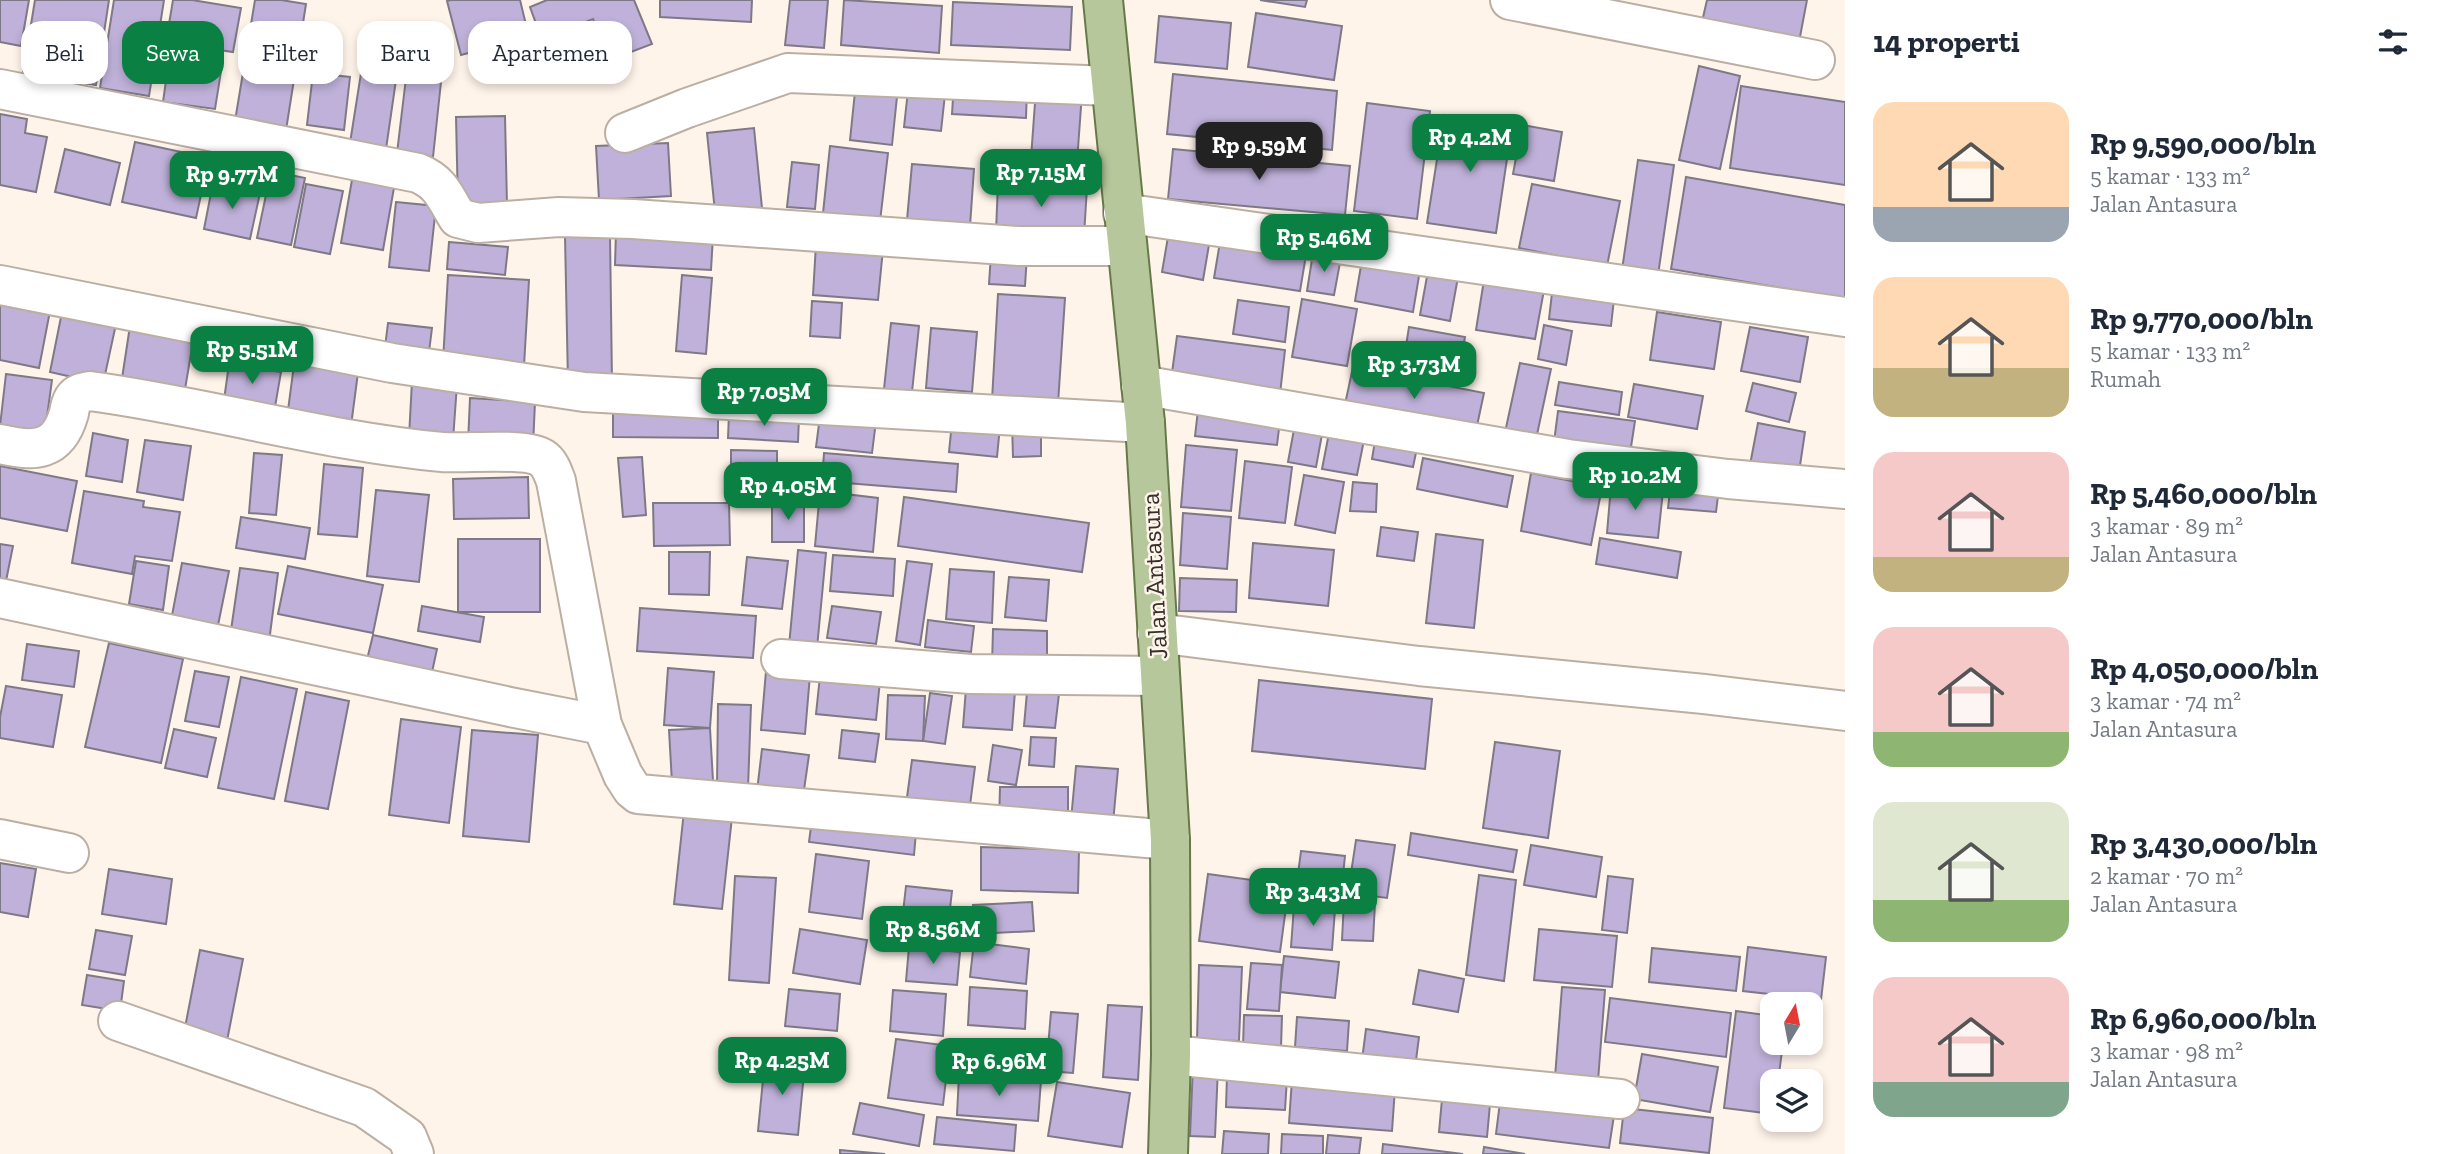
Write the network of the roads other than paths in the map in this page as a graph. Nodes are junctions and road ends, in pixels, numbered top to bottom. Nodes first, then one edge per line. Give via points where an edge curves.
1 (1102, 0) edge
2 (1510, 0) edge
3 (1815, 60) dead end
4 (1111, 86) junction
5 (0, 89) edge
6 (625, 133) dead end
7 (1125, 230) junction
8 (0, 285) edge
9 (1845, 317) edge
10 (1141, 385) junction
11 (1145, 423) junction
12 (0, 444) edge
13 (1845, 489) edge
14 (0, 598) edge
15 (1157, 633) junction
16 (781, 659) dead end
17 (1159, 676) junction
18 (1845, 711) edge
19 (602, 725) junction
20 (0, 839) edge
21 (1170, 840) junction
22 (69, 853) dead end
23 (118, 1021) dead end
24 (1171, 1055) junction
25 (1620, 1099) dead end
26 (414, 1154) edge
27 (1168, 1154) edge

1 - 4 main road, Jalan Antasura
2 - 3 street
4 - 6 street via 788,73
4 - 7 main road, Jalan Antasura
5 - 7 street via 418,173 442,189 458,218 478,223 559,217 633,219 1019,246
7 - 9 street
7 - 10 main road, Jalan Antasura
8 - 11 street via 392,363 584,392
10 - 11 main road, Jalan Antasura
10 - 13 street via 1568,459
11 - 15 main road, Jalan Antasura
12 - 19 street via 40,448 56,440 72,400 90,391 370,443 444,453 542,458 556,481
14 - 19 street
15 - 17 main road, Jalan Antasura
15 - 18 street
16 - 17 street via 971,674
17 - 21 main road, Jalan Antasura
19 - 21 street via 623,775 642,795
20 - 22 street
21 - 24 main road, Jalan Antasura
23 - 26 street via 364,1107 407,1137
24 - 25 street
24 - 27 main road, Jalan Antasura

